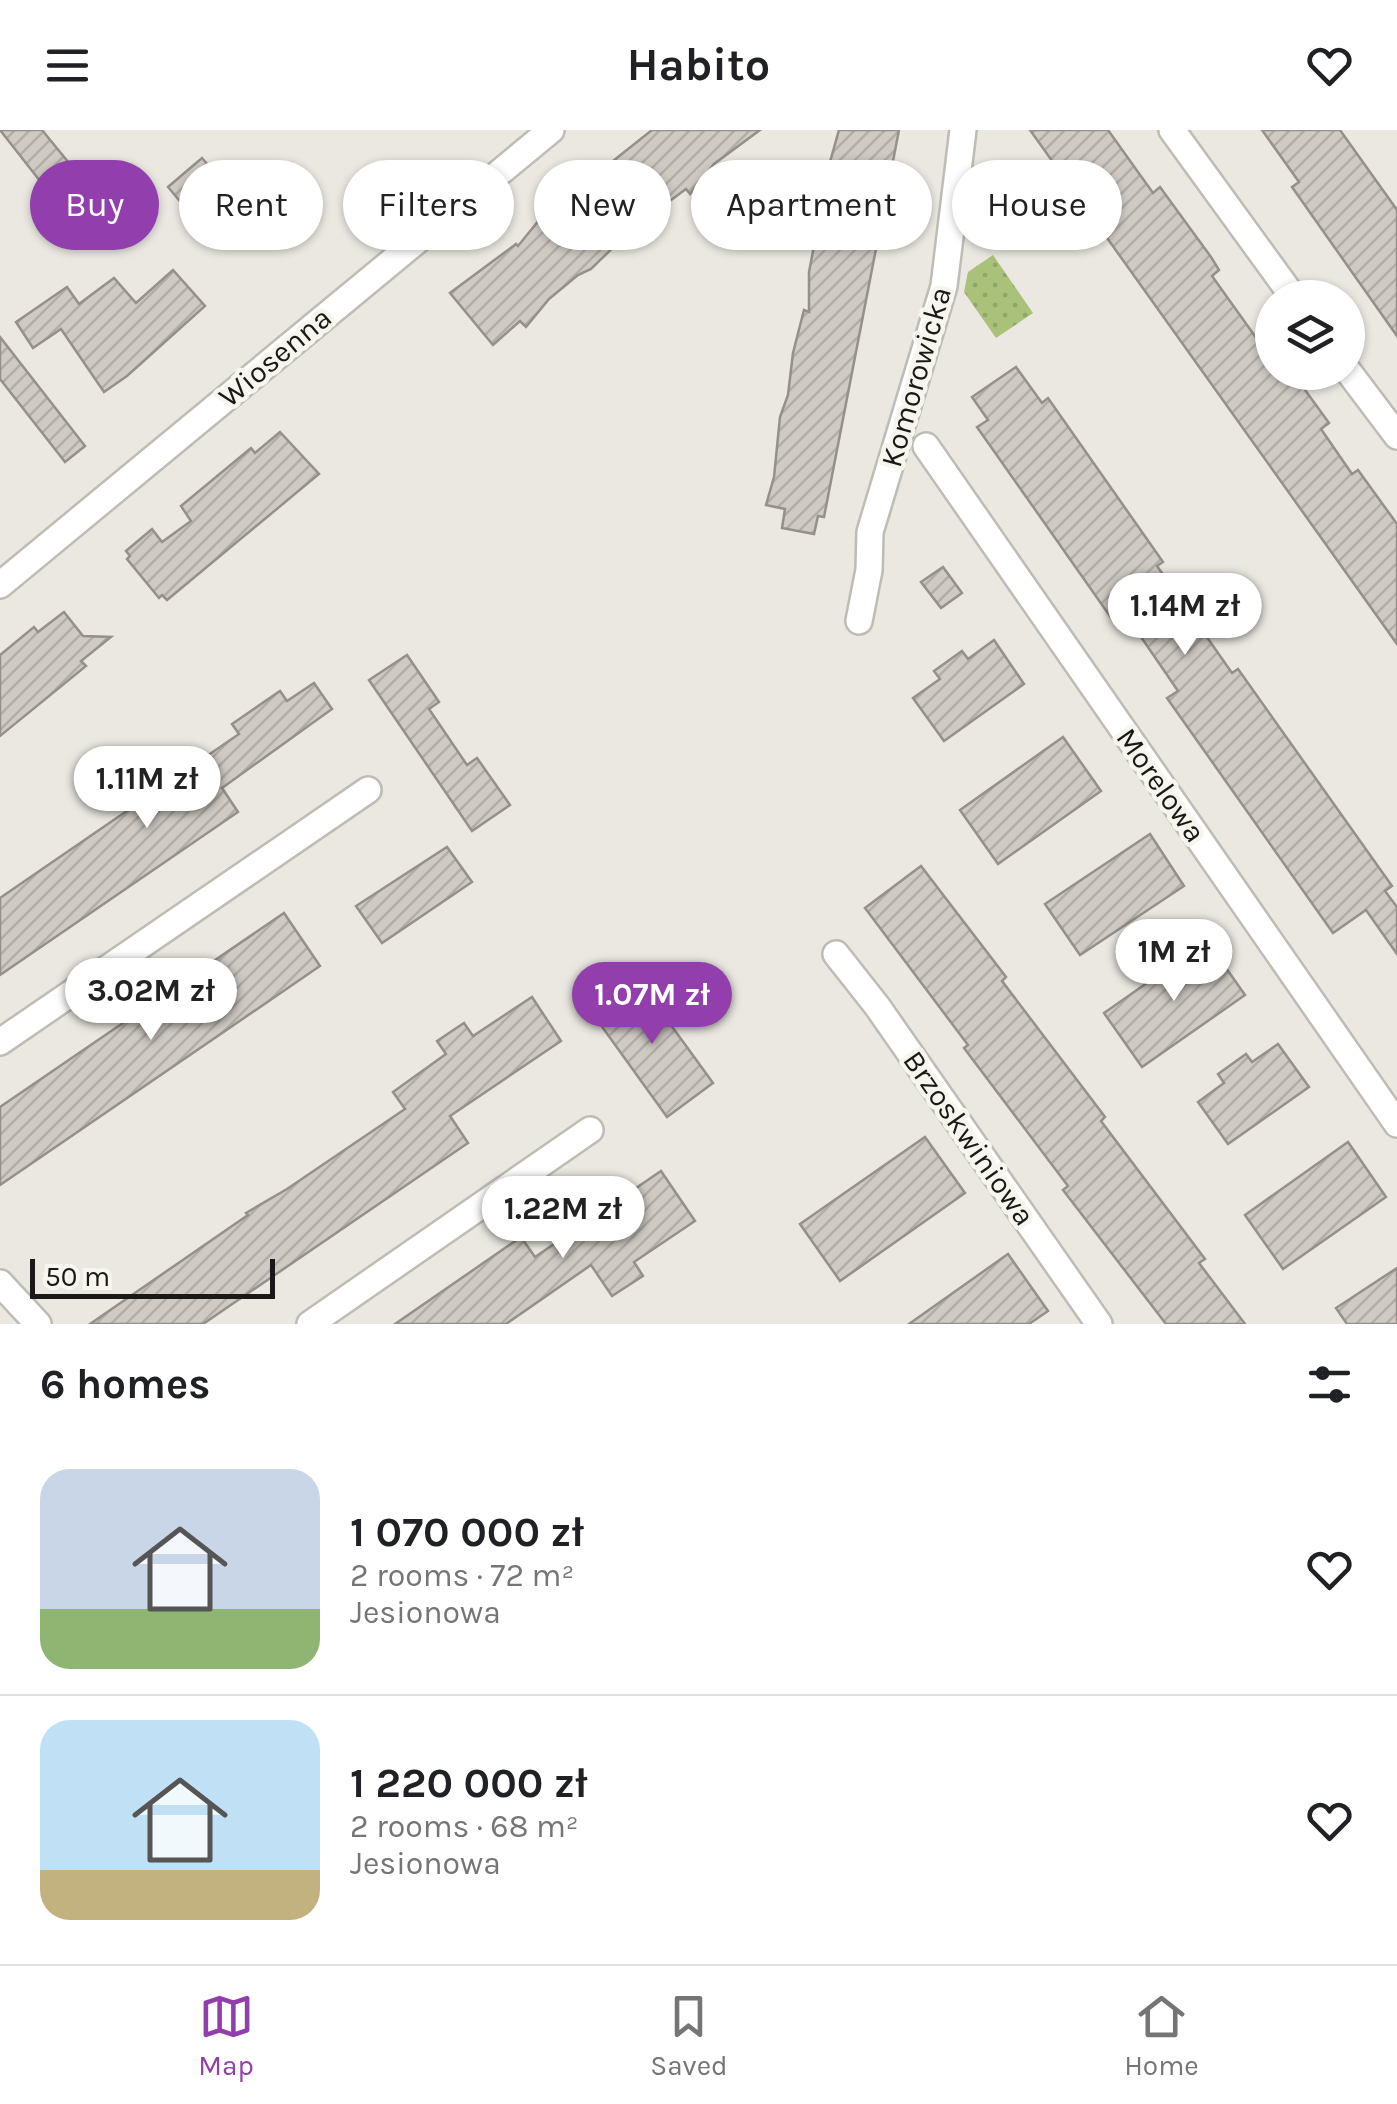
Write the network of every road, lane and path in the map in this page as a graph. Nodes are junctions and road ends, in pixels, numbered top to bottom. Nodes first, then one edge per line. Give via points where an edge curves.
1 (551, 130) edge
2 (963, 130) edge
3 (1172, 130) edge
4 (1281, 280) edge
5 (1363, 390) edge
6 (1395, 429) edge
7 (926, 446) dead end
8 (0, 584) edge
9 (859, 621) dead end
10 (368, 790) dead end
11 (836, 954) dead end
12 (0, 1042) edge
13 (1397, 1124) edge
14 (590, 1130) dead end
15 (0, 1282) edge
16 (38, 1324) edge
17 (310, 1324) edge
18 (1099, 1324) edge

1 - 8 street, Wiosenna
2 - 9 street, Komorowicka via 944,286 870,532
3 - 4 street
5 - 6 street
7 - 13 street, Morelowa
10 - 12 street
11 - 18 street, Brzoskwiniowa
14 - 17 street
15 - 16 street

